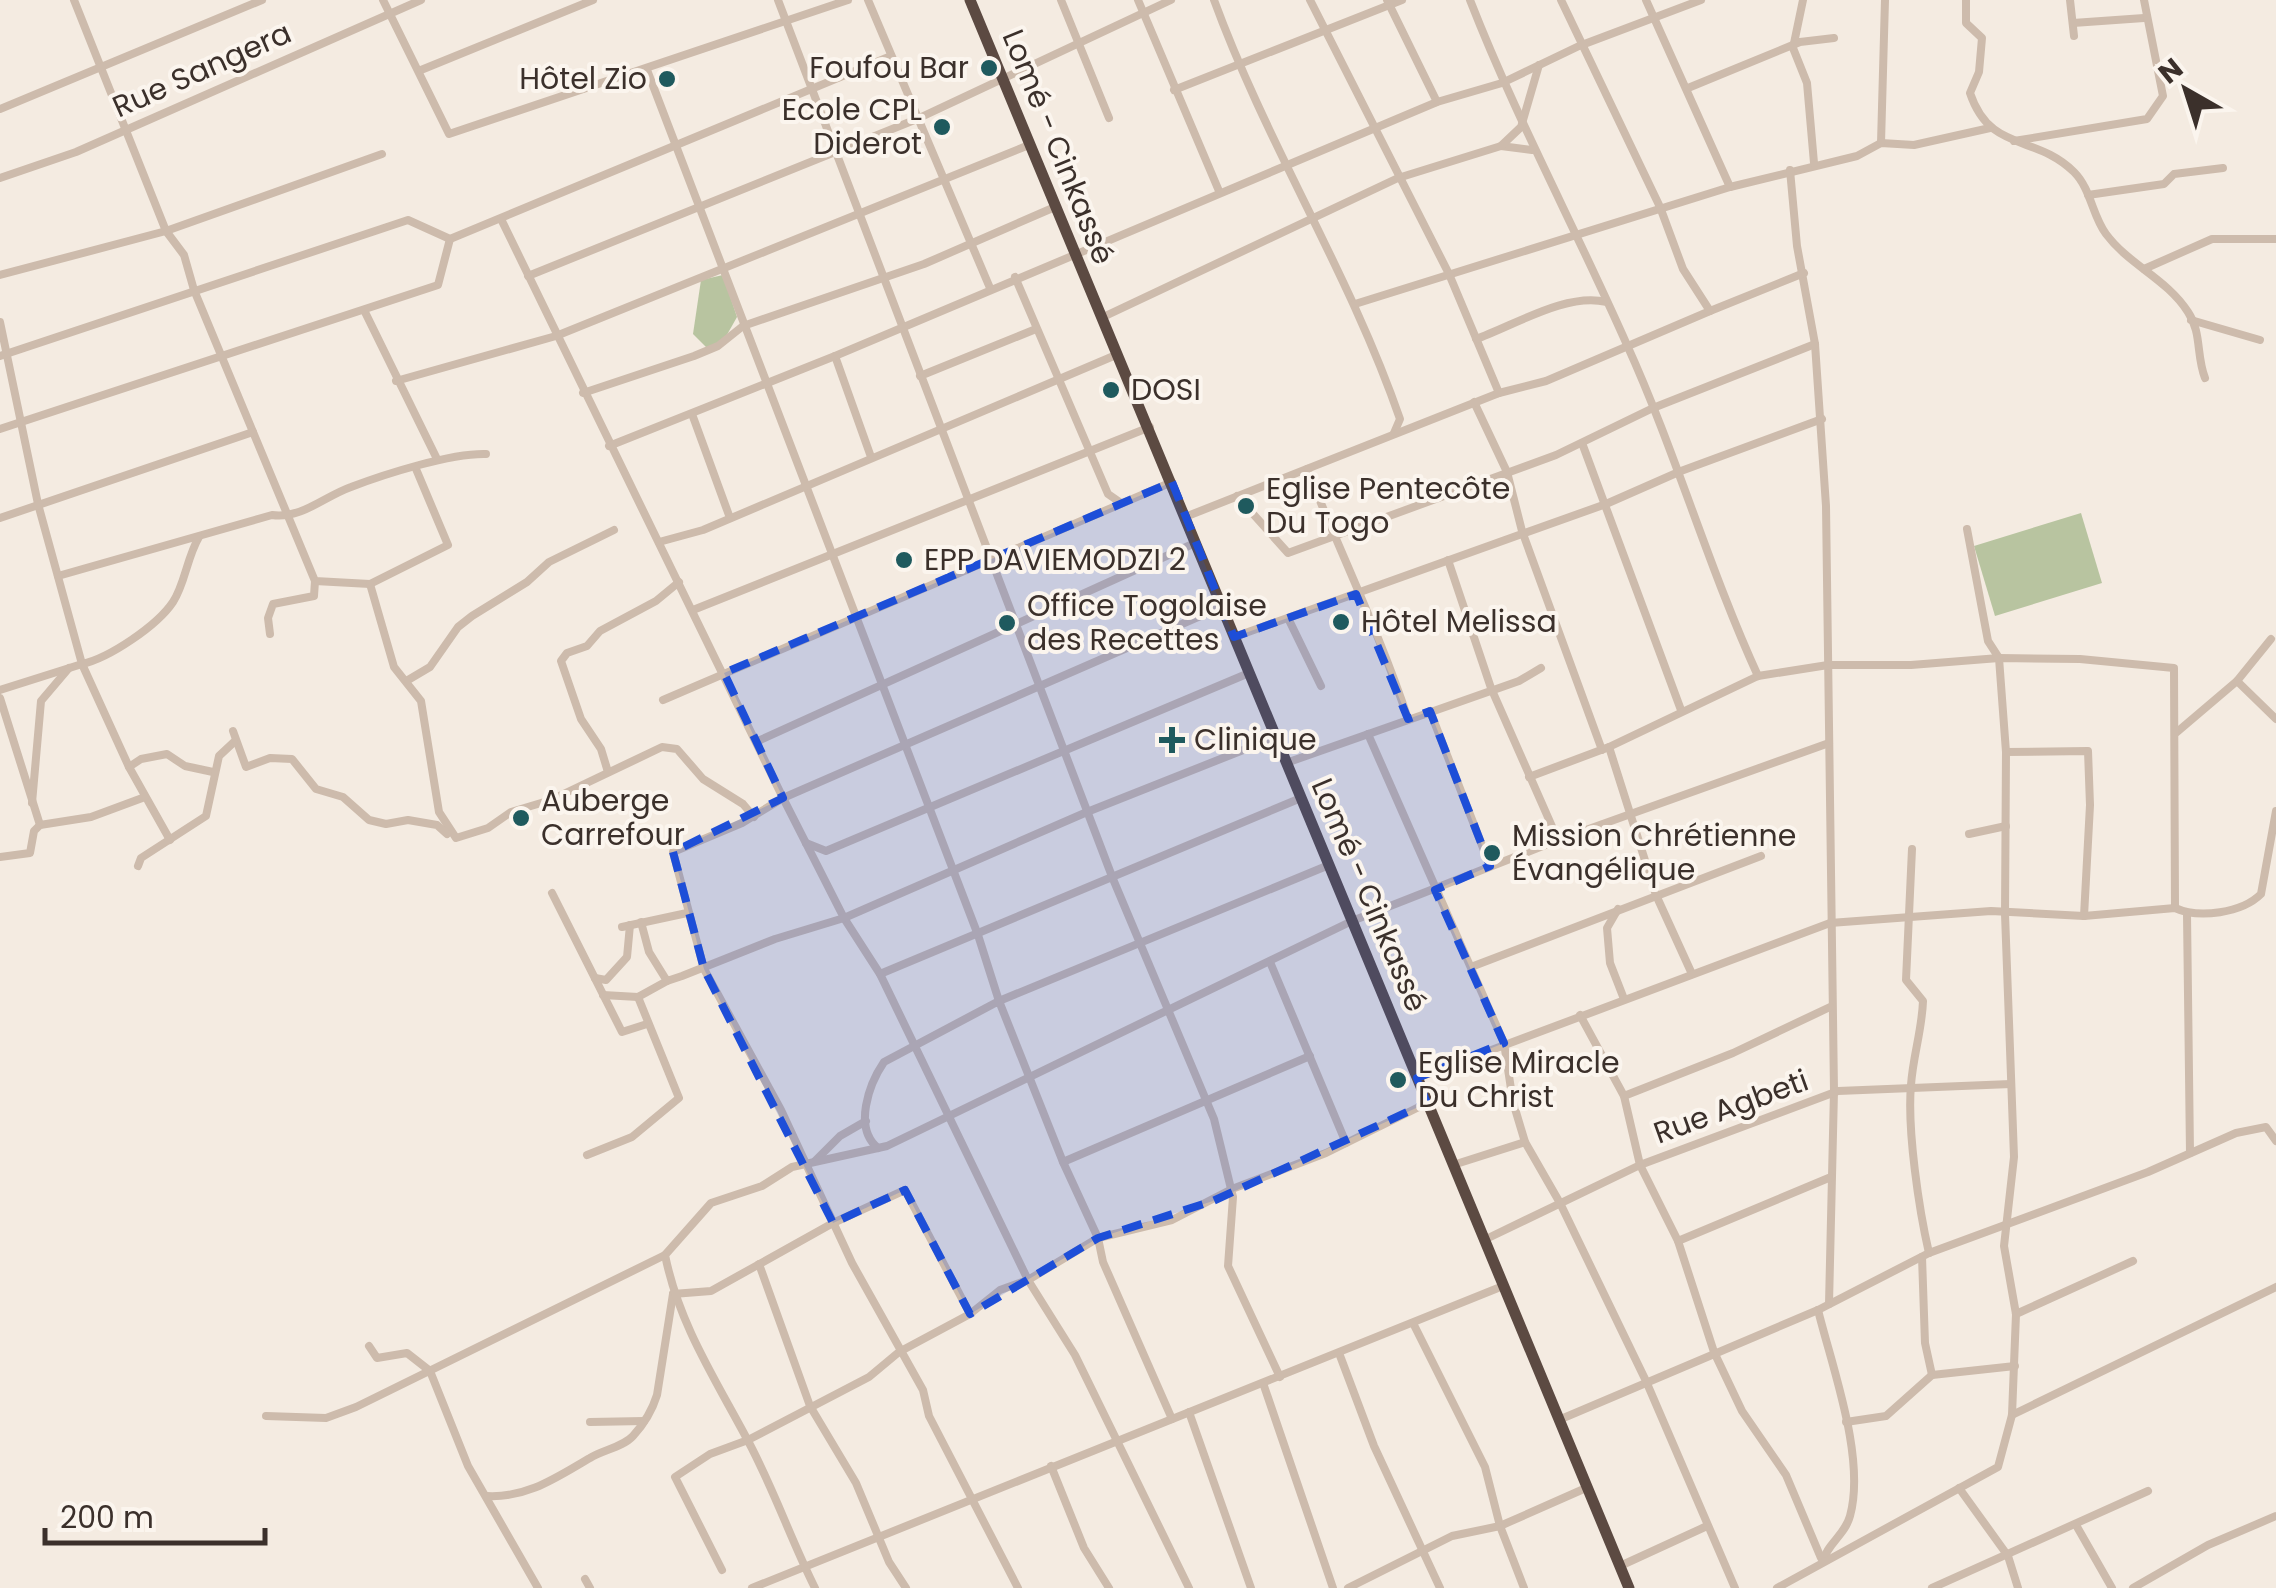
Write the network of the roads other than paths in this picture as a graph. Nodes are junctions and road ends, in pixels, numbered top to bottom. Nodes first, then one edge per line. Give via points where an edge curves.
1 (89, 0) edge
2 (262, 0) edge
3 (383, 0) edge
4 (421, 0) edge
5 (593, 0) edge
6 (778, 0) edge
7 (848, 0) edge
8 (868, 0) edge
9 (970, 0) edge
10 (1061, 0) edge
11 (1138, 0) edge
12 (1171, 0) edge
13 (1214, 0) edge
14 (1310, 0) edge
15 (1402, 0) edge
16 (1470, 0) edge
17 (1561, 0) edge
18 (1646, 0) edge
19 (1701, 0) edge
20 (1803, 0) edge
21 (1885, 0) edge
22 (1966, 0) edge
23 (2070, 0) edge
24 (2144, 0) edge
25 (1388, 2) edge
26 (75, 3) edge
27 (388, 12) junction
28 (1144, 13) junction
29 (1653, 15) junction
30 (786, 18) junction
31 (2144, 18) junction
32 (2072, 23) junction
33 (1324, 32) junction
34 (2074, 36) dead end
35 (1834, 38) dead end
36 (1080, 42) junction
37 (1579, 46) junction
38 (1792, 48) junction
39 (890, 56) junction
40 (1238, 64) junction
41 (1539, 65) junction
42 (97, 68) junction
43 (421, 70) junction
44 (648, 70) junction
45 (1004, 78) junction
46 (1502, 83) junction
47 (811, 86) junction
48 (1688, 88) junction
49 (1174, 90) junction
50 (1437, 102) junction
51 (0, 109) edge
52 (918, 118) junction
53 (1109, 118) dead end
54 (1521, 126) junction
55 (124, 128) junction
56 (1990, 128) junction
57 (1372, 130) junction
58 (2014, 141) junction
59 (1881, 143) junction
60 (673, 144) junction
61 (1030, 145) junction
62 (1501, 146) junction
63 (834, 149) junction
64 (1532, 150) junction
65 (382, 154) dead end
66 (1814, 163) junction
67 (1284, 168) junction
68 (2224, 168) dead end
69 (1790, 170) junction
70 (0, 178) edge
71 (1398, 178) junction
72 (945, 181) junction
73 (1730, 187) junction
74 (1219, 191) junction
75 (2088, 195) junction
76 (1055, 207) junction
77 (1660, 207) junction
78 (701, 208) junction
79 (858, 213) junction
80 (501, 218) junction
81 (1312, 222) junction
82 (166, 231) junction
83 (1572, 233) junction
84 (2276, 239) edge
85 (450, 240) junction
86 (970, 243) junction
87 (1074, 252) junction
88 (723, 267) junction
89 (2144, 269) junction
90 (1804, 273) junction
91 (1449, 274) junction
92 (0, 275) edge
93 (528, 276) junction
94 (1016, 277) junction
95 (883, 280) junction
96 (990, 288) junction
97 (194, 290) junction
98 (1606, 302) junction
99 (1355, 304) junction
100 (364, 310) junction
101 (1710, 310) junction
102 (1101, 318) junction
103 (2191, 320) junction
104 (0, 322) edge
105 (743, 326) junction
106 (901, 327) junction
107 (1036, 328) junction
108 (556, 336) junction
109 (1476, 339) junction
110 (2260, 340) dead end
111 (1626, 344) junction
112 (1815, 344) junction
113 (5, 355) edge
114 (1116, 355) junction
115 (224, 356) junction
116 (835, 356) junction
117 (920, 376) junction
118 (2205, 378) dead end
119 (1057, 380) junction
120 (396, 381) junction
121 (767, 382) junction
122 (584, 393) junction
123 (1499, 393) junction
124 (1474, 402) junction
125 (1654, 408) junction
126 (692, 414) junction
127 (1822, 419) junction
128 (20, 423) junction
129 (1150, 427) junction
130 (0, 428) edge
131 (940, 430) junction
132 (253, 432) junction
133 (1393, 435) junction
134 (1582, 442) junction
135 (608, 446) junction
136 (1089, 450) junction
137 (486, 454) dead end
138 (871, 457) junction
139 (437, 460) junction
140 (1307, 468) junction
141 (416, 469) junction
142 (1681, 470) junction
143 (1508, 472) junction
144 (1172, 482) junction
145 (804, 486) junction
146 (1237, 496) junction
147 (967, 499) junction
148 (1120, 503) junction
149 (38, 504) junction
150 (1606, 504) junction
151 (290, 517) junction
152 (1185, 517) junction
153 (0, 518) edge
154 (730, 518) junction
155 (1966, 529) dead end
156 (614, 530) dead end
157 (1522, 530) junction
158 (202, 534) junction
159 (1334, 536) junction
160 (658, 542) junction
161 (1194, 543) junction
162 (832, 555) junction
163 (989, 557) junction
164 (1448, 560) junction
165 (58, 576) junction
166 (315, 582) junction
167 (679, 582) junction
168 (370, 584) junction
169 (1356, 594) junction
170 (1221, 607) junction
171 (693, 610) junction
172 (1288, 618) junction
173 (856, 619) junction
174 (1018, 626) junction
175 (270, 634) dead end
176 (1234, 636) junction
177 (2271, 639) dead end
178 (1999, 658) junction
179 (82, 664) junction
180 (1828, 664) junction
181 (69, 668) junction
182 (1541, 668) dead end
183 (724, 673) junction
184 (1249, 673) junction
185 (1758, 676) junction
186 (408, 680) junction
187 (2237, 681) junction
188 (880, 685) junction
189 (1038, 685) junction
190 (1321, 686) dead end
191 (1491, 688) junction
192 (0, 694) edge
193 (663, 700) dead end
194 (1681, 710) junction
195 (1430, 711) junction
196 (1408, 719) junction
197 (2276, 719) edge
198 (233, 731) dead end
199 (2177, 732) junction
200 (1368, 734) junction
201 (1276, 737) junction
202 (758, 741) junction
203 (234, 742) junction
204 (1829, 743) junction
205 (902, 746) junction
206 (1605, 748) junction
207 (1064, 751) junction
208 (2006, 752) junction
209 (1286, 763) junction
210 (129, 767) junction
211 (213, 772) junction
212 (608, 772) junction
213 (1530, 777) junction
214 (145, 797) junction
215 (783, 798) junction
216 (1301, 798) junction
217 (32, 803) junction
218 (928, 808) junction
219 (2276, 811) edge
220 (1087, 812) junction
221 (1631, 816) junction
222 (754, 817) junction
223 (40, 825) junction
224 (2006, 826) junction
225 (1969, 834) dead end
226 (456, 838) junction
227 (170, 840) junction
228 (1558, 840) junction
229 (806, 843) junction
230 (1912, 849) dead end
231 (826, 852) junction
232 (1761, 856) dead end
233 (0, 857) edge
234 (1329, 865) junction
235 (138, 866) dead end
236 (1490, 866) junction
237 (818, 868) junction
238 (954, 873) junction
239 (1113, 879) junction
240 (1435, 890) junction
241 (552, 893) dead end
242 (1656, 894) junction
243 (2174, 908) junction
244 (1618, 909) junction
245 (686, 912) junction
246 (2005, 914) junction
247 (2187, 914) junction
248 (1906, 916) junction
249 (2084, 916) junction
250 (844, 918) junction
251 (1352, 921) junction
252 (641, 922) junction
253 (1830, 922) junction
254 (978, 935) junction
255 (1140, 940) junction
256 (1270, 962) junction
257 (1471, 967) junction
258 (704, 969) junction
259 (880, 974) junction
260 (1692, 974) junction
261 (594, 978) junction
262 (606, 980) junction
263 (666, 981) junction
264 (601, 992) junction
265 (638, 997) junction
266 (1624, 999) junction
267 (1000, 1002) junction
268 (1830, 1007) junction
269 (1167, 1013) junction
270 (1580, 1015) junction
271 (647, 1024) junction
272 (915, 1043) junction
273 (1504, 1043) junction
274 (1310, 1056) junction
275 (1028, 1077) junction
276 (1417, 1078) junction
277 (2012, 1084) junction
278 (1911, 1087) junction
279 (1834, 1093) junction
280 (1624, 1096) junction
281 (1206, 1100) junction
282 (1428, 1103) junction
283 (951, 1115) junction
284 (866, 1121) junction
285 (2276, 1141) edge
286 (1525, 1142) junction
287 (1346, 1143) junction
288 (878, 1148) junction
289 (2190, 1153) junction
290 (587, 1155) dead end
291 (810, 1162) junction
292 (1062, 1162) junction
293 (1453, 1165) junction
294 (1640, 1165) junction
295 (1831, 1177) junction
296 (1232, 1189) junction
297 (1560, 1203) junction
298 (832, 1223) junction
299 (2004, 1226) junction
300 (1098, 1238) junction
301 (1484, 1240) junction
302 (1678, 1241) junction
303 (665, 1255) junction
304 (1926, 1255) junction
305 (2133, 1261) dead end
306 (759, 1264) junction
307 (1028, 1280) junction
308 (1503, 1286) junction
309 (2276, 1287) edge
310 (673, 1294) junction
311 (1829, 1304) junction
312 (1818, 1310) junction
313 (970, 1314) junction
314 (2016, 1314) junction
315 (1412, 1323) junction
316 (369, 1346) dead end
317 (899, 1352) junction
318 (1340, 1352) junction
319 (1714, 1352) junction
320 (2016, 1366) junction
321 (430, 1371) junction
322 (1932, 1375) junction
323 (1280, 1376) junction
324 (1646, 1381) junction
325 (1264, 1384) junction
326 (810, 1406) junction
327 (1190, 1412) junction
328 (2012, 1415) junction
329 (266, 1416) dead end
330 (1172, 1419) junction
331 (1561, 1420) junction
332 (644, 1421) junction
333 (590, 1422) dead end
334 (1846, 1422) junction
335 (748, 1440) junction
336 (1114, 1442) junction
337 (1052, 1466) junction
338 (1586, 1488) junction
339 (1959, 1488) junction
340 (2148, 1491) dead end
341 (487, 1496) junction
342 (972, 1498) junction
343 (2276, 1516) edge
344 (2076, 1525) junction
345 (1500, 1526) junction
346 (1707, 1526) junction
347 (878, 1538) junction
348 (1425, 1553) junction
349 (2008, 1556) junction
350 (1822, 1560) junction
351 (1620, 1566) junction
352 (806, 1569) junction
353 (722, 1570) dead end
354 (538, 1588) edge
355 (752, 1588) edge
356 (816, 1588) edge
357 (906, 1588) edge
358 (1018, 1588) edge
359 (1109, 1588) edge
360 (1189, 1588) edge
361 (1251, 1588) edge
362 (1333, 1588) edge
363 (1348, 1588) edge
364 (1440, 1588) edge
365 (1524, 1588) edge
366 (1629, 1588) edge
367 (1735, 1588) edge
368 (1777, 1588) edge
369 (1932, 1588) edge
370 (2018, 1588) edge
371 (2112, 1588) edge
372 (2133, 1588) edge

1 - 26 street
2 - 42 street
3 - 27 street
4 - 27 street, Rue Sangera
5 - 43 street
6 - 30 street
7 - 30 street
8 - 39 street
9 - 45 highway, Lomé - Cinkassé
10 - 36 street
11 - 28 street
12 - 28 street
13 - 40 street
14 - 33 street
15 - 25 street
16 - 46 street
17 - 37 street
18 - 29 street
19 - 29 street
20 - 38 street
21 - 59 street
22 - 56 street via 1966,23 1982,38 1970,93
23 - 32 street
24 - 31 street
25 - 33 street
25 - 50 street
26 - 42 street
27 - 43 street
27 - 55 street, Rue Sangera
28 - 36 street
28 - 49 street
29 - 37 street
29 - 48 street
30 - 44 street
30 - 47 street
31 - 32 street
31 - 58 street via 2163,96 2146,119
32 - 34 street
33 - 40 street
33 - 57 street
35 - 38 street
36 - 45 street
36 - 53 street
37 - 41 street
37 - 77 street
38 - 48 street
38 - 66 street via 1807,83
39 - 47 street
39 - 52 street
40 - 49 street
40 - 67 street
41 - 46 street
41 - 54 street
42 - 51 street
42 - 55 street
43 - 44 street via 449,134
44 - 60 street
45 - 52 street
45 - 61 highway, Lomé - Cinkassé
46 - 50 street
46 - 54 street
47 - 60 street
47 - 63 street
48 - 73 street
49 - 74 street
50 - 57 street
52 - 63 street
52 - 72 street
54 - 62 street
54 - 64 street
55 - 70 street, Rue Sangera
55 - 82 street
56 - 58 street
56 - 59 street via 1914,145
57 - 67 street
57 - 71 street
58 - 75 street via 2064,162
59 - 66 street via 1857,156
60 - 78 street
60 - 80 street
61 - 72 street
61 - 76 highway, Lomé - Cinkassé
62 - 64 street
62 - 71 street
63 - 78 street
63 - 79 street
64 - 83 street
65 - 82 street
66 - 69 street
67 - 74 street
67 - 81 street
68 - 75 street
69 - 73 street
69 - 90 street
71 - 81 street
71 - 91 street
72 - 79 street
72 - 86 street
73 - 77 street
74 - 87 street
75 - 89 street via 2102,229 2125,258
76 - 86 street
76 - 87 highway, Lomé - Cinkassé
77 - 83 street
77 - 101 street via 1683,270
78 - 88 street
78 - 93 street
79 - 88 street
79 - 95 street
80 - 85 street
80 - 93 street
81 - 99 street
81 - 102 street
82 - 92 street
82 - 97 street via 184,255
83 - 91 street
83 - 98 street
84 - 89 street via 2212,239
85 - 97 street via 408,220
85 - 100 street via 438,285
86 - 95 street
86 - 96 street
87 - 94 street
87 - 102 highway, Lomé - Cinkassé
88 - 105 street
88 - 108 street
89 - 103 street via 2162,281
90 - 101 street
90 - 112 street
91 - 99 street
91 - 109 street
93 - 108 street
94 - 96 street
94 - 107 street
95 - 105 street
95 - 106 street
96 - 106 street
97 - 113 street
97 - 115 street
98 - 109 street via 1593,298 1559,306
98 - 111 street
99 - 133 street via 1400,419
100 - 115 street
100 - 120 street
101 - 111 street
102 - 114 highway, Lomé - Cinkassé
103 - 110 street
103 - 118 street
104 - 113 street
105 - 121 street
105 - 122 street via 718,346
106 - 116 street
106 - 117 street
107 - 117 street
107 - 119 street
108 - 120 street
108 - 122 street
109 - 123 street
111 - 123 street via 1546,381
111 - 125 street
112 - 125 street
112 - 127 street
113 - 128 street
114 - 119 street
114 - 129 highway, Lomé - Cinkassé
115 - 128 street
115 - 132 street
116 - 121 street
116 - 138 street
117 - 131 street
119 - 131 street
119 - 136 street
120 - 139 street
121 - 126 street
121 - 145 street
122 - 135 street
123 - 124 street
124 - 133 street
124 - 143 street
125 - 134 street
125 - 142 street
126 - 135 street
126 - 154 street
127 - 142 street
127 - 180 street
128 - 130 street
128 - 149 street
129 - 136 street
129 - 144 highway, Lomé - Cinkassé
131 - 138 street
131 - 147 street
132 - 149 street
132 - 151 street
133 - 140 street
134 - 143 street
134 - 150 street
135 - 160 street
136 - 147 street
136 - 148 street via 1108,494
137 - 139 street
138 - 145 street
139 - 141 street
140 - 146 street
140 - 159 street
141 - 151 street via 350,487
141 - 168 street via 448,545
142 - 150 street
142 - 185 street
143 - 157 street
143 - 159 street
144 - 148 street
144 - 152 highway, Lomé - Cinkassé
145 - 154 street
145 - 162 street
146 - 152 street
146 - 159 street via 1288,553
147 - 162 street
147 - 163 street
148 - 163 street
149 - 153 street
149 - 165 street
150 - 157 street
150 - 194 street
151 - 158 street via 272,515
151 - 166 street
152 - 161 highway, Lomé - Cinkassé
154 - 160 street
155 - 178 street via 1988,641
156 - 186 street via 549,562 472,616 430,667
157 - 164 street
157 - 206 street
158 - 165 street
158 - 179 street via 170,606 132,642
159 - 169 street
160 - 167 street
161 - 170 highway, Lomé - Cinkassé
161 - 174 street
162 - 171 street
162 - 173 street
163 - 173 street
163 - 174 street
164 - 169 street
164 - 191 street
165 - 179 street
166 - 168 street
166 - 175 street via 314,596 273,604
167 - 171 street
167 - 212 street via 562,660
168 - 186 street via 394,667
169 - 172 street
169 - 196 street via 1389,660
170 - 176 highway, Lomé - Cinkassé
170 - 189 street
171 - 183 street
172 - 176 street
172 - 190 street
173 - 183 street
173 - 188 street
174 - 188 street
174 - 189 street
176 - 184 highway, Lomé - Cinkassé
177 - 187 street
178 - 180 street
178 - 199 street via 2174,668
178 - 208 street
179 - 181 street
179 - 210 street
180 - 185 street
180 - 204 street
181 - 192 street
181 - 217 street via 41,701
182 - 191 street
183 - 193 street
183 - 202 street
184 - 201 highway, Lomé - Cinkassé
184 - 207 street
185 - 194 street
186 - 226 street via 422,701 439,812
187 - 197 street
187 - 199 street
188 - 202 street
188 - 205 street
189 - 205 street
189 - 207 street
191 - 195 street
191 - 213 street
192 - 217 street
194 - 206 street
195 - 196 street
195 - 236 street
196 - 200 street
198 - 203 street
199 - 243 street
200 - 209 street
200 - 240 street
201 - 209 highway, Lomé - Cinkassé
201 - 220 street
202 - 215 street
203 - 211 street
203 - 226 street via 246,767 292,759 316,790 342,797 376,823 436,825
204 - 221 street
204 - 253 street
205 - 215 street
205 - 218 street
206 - 213 street
206 - 221 street
207 - 218 street
207 - 220 street
208 - 224 street
208 - 249 street via 2088,751
209 - 216 highway, Lomé - Cinkassé
210 - 211 street via 168,754
210 - 214 street
211 - 227 street via 206,816
212 - 222 street via 672,746
212 - 226 street
213 - 228 street
214 - 223 street via 91,817
214 - 227 street
215 - 222 street
215 - 229 street
216 - 234 highway, Lomé - Cinkassé
216 - 239 street
217 - 223 street
218 - 231 street
218 - 238 street
219 - 247 street via 2261,894 2225,911
220 - 238 street
220 - 239 street
221 - 228 street
221 - 242 street
222 - 245 street via 673,852
223 - 233 street via 30,854
224 - 225 street
224 - 246 street
227 - 235 street
228 - 236 street
229 - 231 street
229 - 237 street
230 - 248 street
231 - 237 street
232 - 242 street
234 - 251 highway, Lomé - Cinkassé
234 - 255 street
236 - 240 street
237 - 250 street
238 - 250 street
238 - 254 street
239 - 254 street
239 - 255 street
240 - 251 street
240 - 257 street
241 - 261 street
242 - 244 street
242 - 260 street
243 - 247 street
243 - 249 street
244 - 257 street
244 - 266 street via 1607,928
245 - 252 street
245 - 258 street
246 - 248 street
246 - 249 street
246 - 277 street
247 - 289 street
248 - 253 street
248 - 278 street via 1906,980 1922,1001
250 - 258 street
250 - 259 street
251 - 256 street
251 - 276 highway, Lomé - Cinkassé
252 - 262 street via 626,926 627,957
252 - 263 street
253 - 260 street
253 - 268 street
254 - 259 street
254 - 267 street
255 - 267 street
255 - 269 street
256 - 269 street
256 - 274 street
257 - 273 street
258 - 263 street
258 - 291 street
259 - 272 street
260 - 266 street
261 - 262 street
261 - 264 street
262 - 264 street
263 - 265 street
264 - 265 street
264 - 271 street via 622,1032
265 - 271 street
266 - 270 street
267 - 272 street
267 - 275 street
268 - 279 street
268 - 280 street
269 - 275 street
269 - 281 street
270 - 273 street
270 - 280 street
271 - 290 street via 679,1098 632,1136
272 - 283 street
272 - 284 street via 884,1062 872,1080
273 - 276 street
273 - 286 street
274 - 281 street
274 - 287 street
275 - 283 street
275 - 292 street
276 - 282 highway, Lomé - Cinkassé
277 - 278 street, Rue Agbeti
277 - 299 street via 2014,1157
278 - 279 street, Rue Agbeti
278 - 304 street
279 - 294 street, Rue Agbeti
279 - 295 street
280 - 294 street
281 - 292 street
281 - 296 street
282 - 287 street
282 - 293 highway, Lomé - Cinkassé
283 - 288 street
283 - 307 street
284 - 288 street
284 - 291 street
285 - 289 street via 2266,1127 2251,1128
286 - 293 street
286 - 297 street
287 - 296 street
288 - 291 street
289 - 299 street
291 - 298 street
291 - 303 street via 712,1203
292 - 300 street
293 - 301 highway, Lomé - Cinkassé
294 - 297 street, Rue Agbeti
294 - 302 street
295 - 302 street
295 - 311 street
296 - 300 street via 1172,1220
296 - 323 street via 1228,1266
297 - 301 street, Rue Agbeti
297 - 324 street
298 - 306 street
298 - 313 street via 905,1190
298 - 317 street
299 - 304 street
299 - 314 street
300 - 307 street
300 - 330 street
301 - 308 highway, Lomé - Cinkassé
302 - 319 street
303 - 310 street
303 - 321 street
304 - 311 street
304 - 322 street
305 - 314 street
306 - 310 street via 711,1291
306 - 326 street
307 - 313 street via 1000,1290
307 - 336 street via 1074,1354
308 - 315 street
308 - 331 highway, Lomé - Cinkassé
309 - 328 street
310 - 332 street via 657,1395
310 - 335 street via 712,1382
311 - 312 street
312 - 319 street
312 - 334 street
313 - 317 street
314 - 320 street
315 - 318 street
315 - 345 street via 1486,1468
316 - 321 street via 378,1358 407,1352
317 - 326 street via 869,1378
317 - 342 street
318 - 323 street
318 - 348 street via 1374,1446
319 - 324 street
319 - 350 street via 1742,1410 1786,1475
320 - 322 street
320 - 328 street
321 - 329 street via 326,1418
321 - 341 street via 442,1410
322 - 334 street via 1886,1416
323 - 325 street
324 - 331 street
324 - 346 street
325 - 327 street
325 - 362 street
326 - 335 street
326 - 347 street via 856,1483
327 - 330 street
327 - 361 street
328 - 339 street via 1998,1467
330 - 336 street
331 - 338 highway, Lomé - Cinkassé
332 - 333 street
332 - 341 street via 630,1440 564,1477
334 - 350 street via 1852,1512
335 - 352 street
335 - 353 street via 675,1476
336 - 337 street
336 - 360 street
337 - 342 street
337 - 359 street via 1084,1548
338 - 345 street
338 - 351 highway, Lomé - Cinkassé
339 - 349 street
339 - 350 street
340 - 344 street
341 - 354 street
342 - 347 street
342 - 358 street
343 - 372 street
344 - 349 street
344 - 371 street
345 - 348 street via 1452,1536
345 - 365 street
346 - 351 street
346 - 367 street
347 - 352 street
347 - 357 street
348 - 363 street
348 - 364 street
349 - 369 street
349 - 370 street
350 - 368 street
351 - 366 highway, Lomé - Cinkassé
352 - 355 street
352 - 356 street

